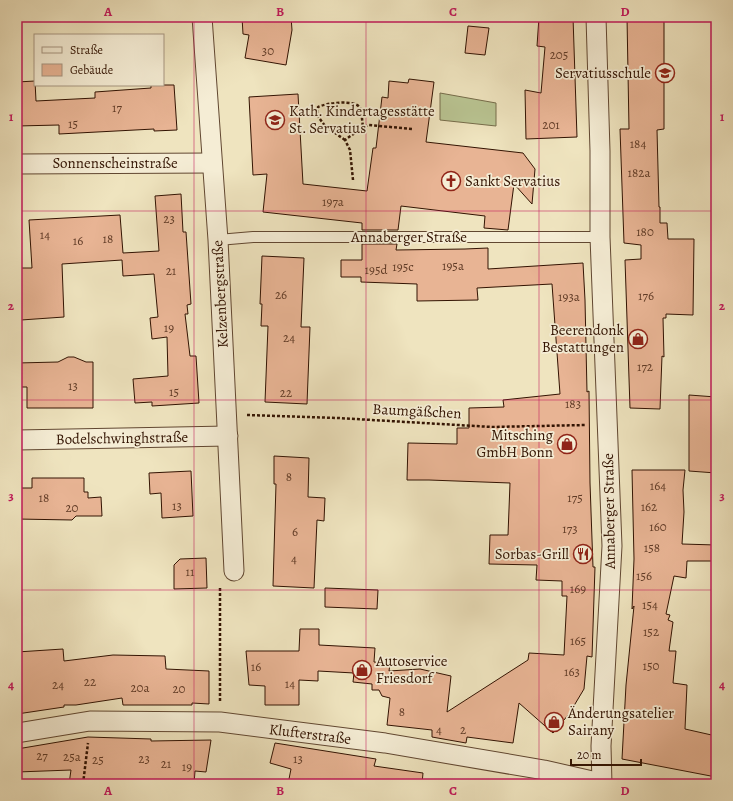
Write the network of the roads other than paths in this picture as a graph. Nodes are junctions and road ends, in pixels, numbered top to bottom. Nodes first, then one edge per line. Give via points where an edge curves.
1 (202, 17) edge
2 (596, 17) edge
3 (212, 163) junction
4 (17, 164) edge
5 (600, 237) junction
6 (218, 240) junction
7 (228, 436) junction
8 (17, 440) edge
9 (234, 571) road end
10 (17, 733) edge
11 (602, 783) edge

1 - 3 street, Kelzenbergstraße
2 - 5 street, Annaberger Straße
3 - 4 street, Sonnenscheinstraße
3 - 6 street, Kelzenbergstraße
5 - 6 lane, Annaberger Straße via 253,237
5 - 11 street, Annaberger Straße via 612,546 601,746
6 - 7 street, Kelzenbergstraße
7 - 8 street, Bodelschwinghstraße
7 - 9 street, Kelzenbergstraße
10 - 11 street, Klufterstraße via 90,721 220,722 384,743 544,770

